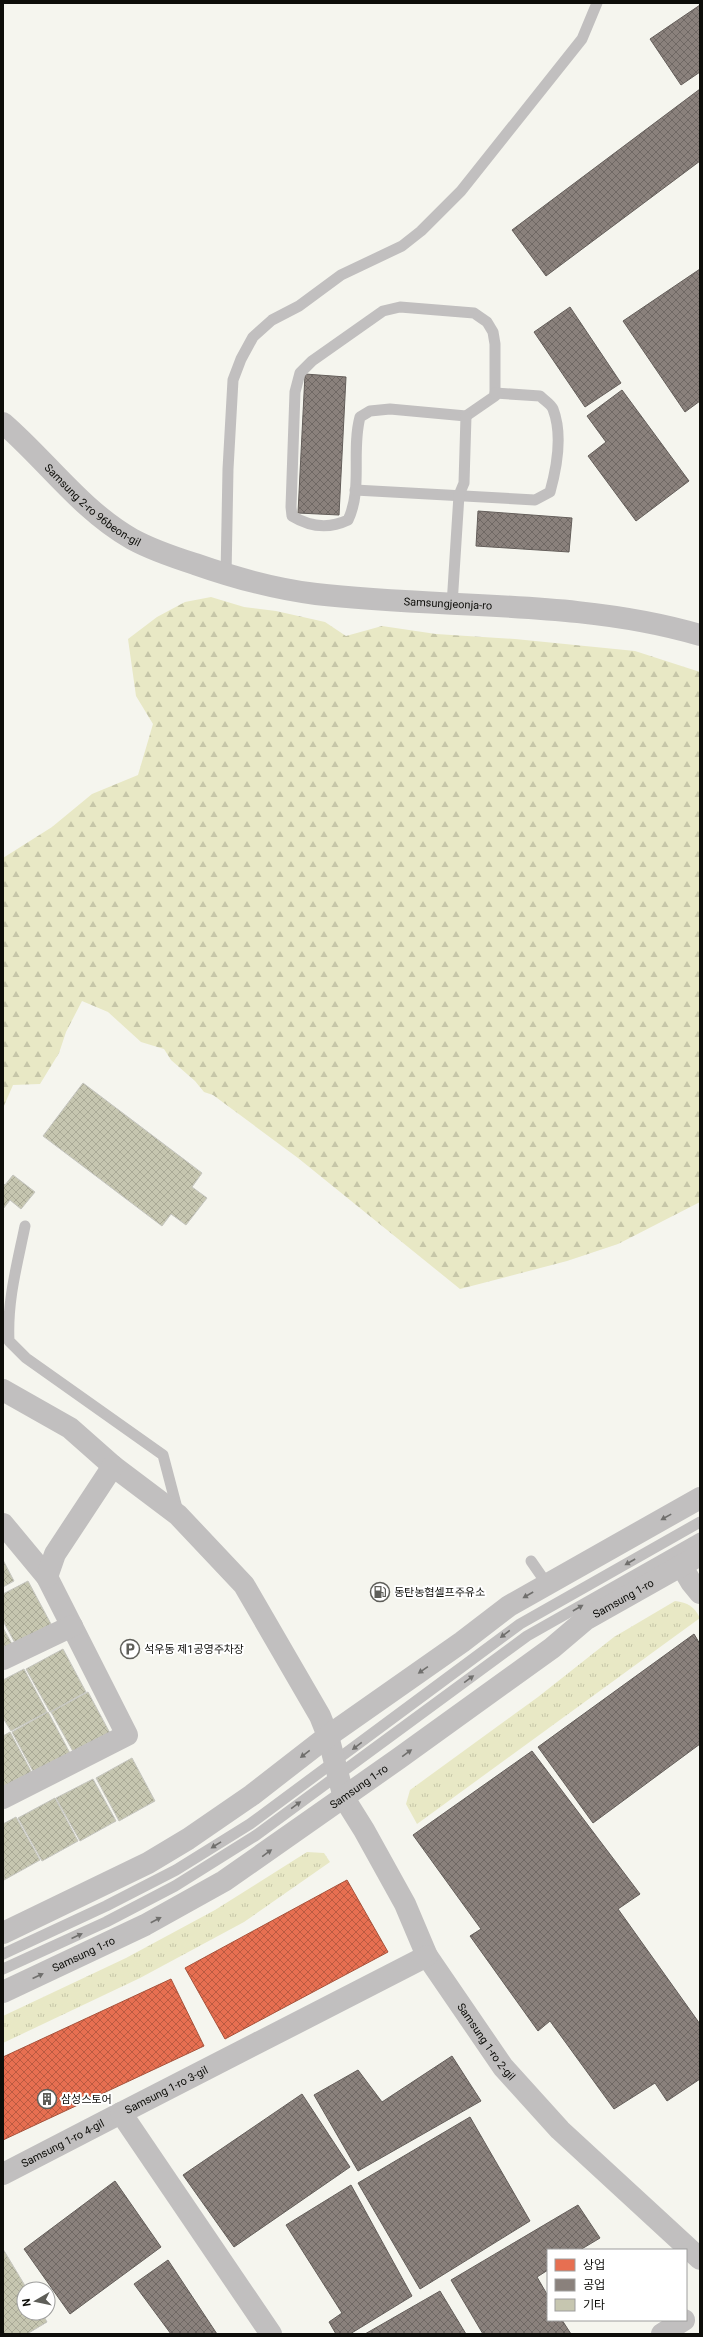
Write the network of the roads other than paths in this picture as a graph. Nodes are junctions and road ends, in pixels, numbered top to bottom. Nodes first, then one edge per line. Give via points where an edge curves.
1 (596, 3) edge
2 (495, 393) junction
3 (466, 416) junction
4 (3, 423) edge
5 (355, 490) junction
6 (459, 495) junction
7 (197, 565) joint
8 (226, 576) junction
9 (452, 605) junction
10 (700, 635) edge
11 (25, 1226) dead end
12 (3, 1390) edge
13 (113, 1466) junction
14 (700, 1498) edge
15 (178, 1515) junction
16 (700, 1522) edge
17 (3, 1524) edge
18 (700, 1538) edge
19 (691, 1560) edge
20 (531, 1561) dead end
21 (47, 1578) junction
22 (547, 1584) junction
23 (700, 1593) edge
24 (72, 1626) junction
25 (3, 1658) edge
26 (328, 1736) junction
27 (336, 1769) junction
28 (3, 1798) edge
29 (344, 1798) junction
30 (3, 1933) edge
31 (3, 1954) edge
32 (427, 1956) junction
33 (3, 1969) edge
34 (3, 1992) edge
35 (121, 2113) junction
36 (3, 2174) edge
37 (700, 2259) edge
38 (700, 2310) edge
39 (687, 2318) edge
40 (682, 2321) edge
41 (272, 2334) edge
42 (662, 2334) edge

1 - 8 lane via 582,39 461,191 421,231 402,246 340,275 299,306 272,320 253,337 233,380
2 - 3 lane via 495,396
2 - 5 lane via 495,344 493,332 487,322 474,313 400,307 383,311 312,361 300,373 295,392 290,507 292,516 302,522 320,526 337,525 348,520 354,507
2 - 6 lane via 540,396 553,408 558,450 550,492 535,500
3 - 5 lane via 390,409 370,411 360,417 357,430
3 - 6 lane via 464,483
4 - 7 street, Samsung 2-ro 96beon-gil via 100,518 157,552
5 - 6 lane
6 - 9 lane
7 - 8 street, Samsungjeonja-ro
8 - 9 street, Samsungjeonja-ro via 315,594
9 - 10 street, Samsungjeonja-ro via 597,614 665,625
11 - 15 lane via 11,1291 8,1315 9,1341 26,1358 163,1455
12 - 13 street, Samsung 1-ro 2-gil via 70,1428
13 - 15 street, Samsung 1-ro 2-gil
13 - 21 street via 55,1554
14 -> 22 street
15 - 26 street, Samsung 1-ro 2-gil via 244,1585 320,1716
16 -> 27 lane via 520,1624
17 - 21 street
27 -> 18 lane via 528,1636
19 - 23 street
29 -> 19 street, Samsung 1-ro via 552,1648 586,1620
20 - 22 lane
21 - 24 street
22 -> 26 street via 509,1606 456,1647
24 - 25 street
24 - 28 street via 127,1735
26 - 27 street, Samsung 1-ro 2-gil
26 -> 30 street via 252,1795 181,1843 148,1863
27 - 29 street, Samsung 1-ro 2-gil
27 -> 31 lane via 176,1870
33 -> 27 lane via 106,1922 175,1886 255,1836
29 - 32 street, Samsung 1-ro 2-gil via 405,1904
34 -> 29 street, Samsung 1-ro via 103,1946 177,1908 238,1873
32 - 35 street, Samsung 1-ro 3-gil
32 - 37 street, Samsung 1-ro 2-gil via 503,2067 560,2130
35 - 36 street, Samsung 1-ro 4-gil
35 - 41 street, Samsung 1-ro 3-gil
38 - 39 street
40 - 42 street

